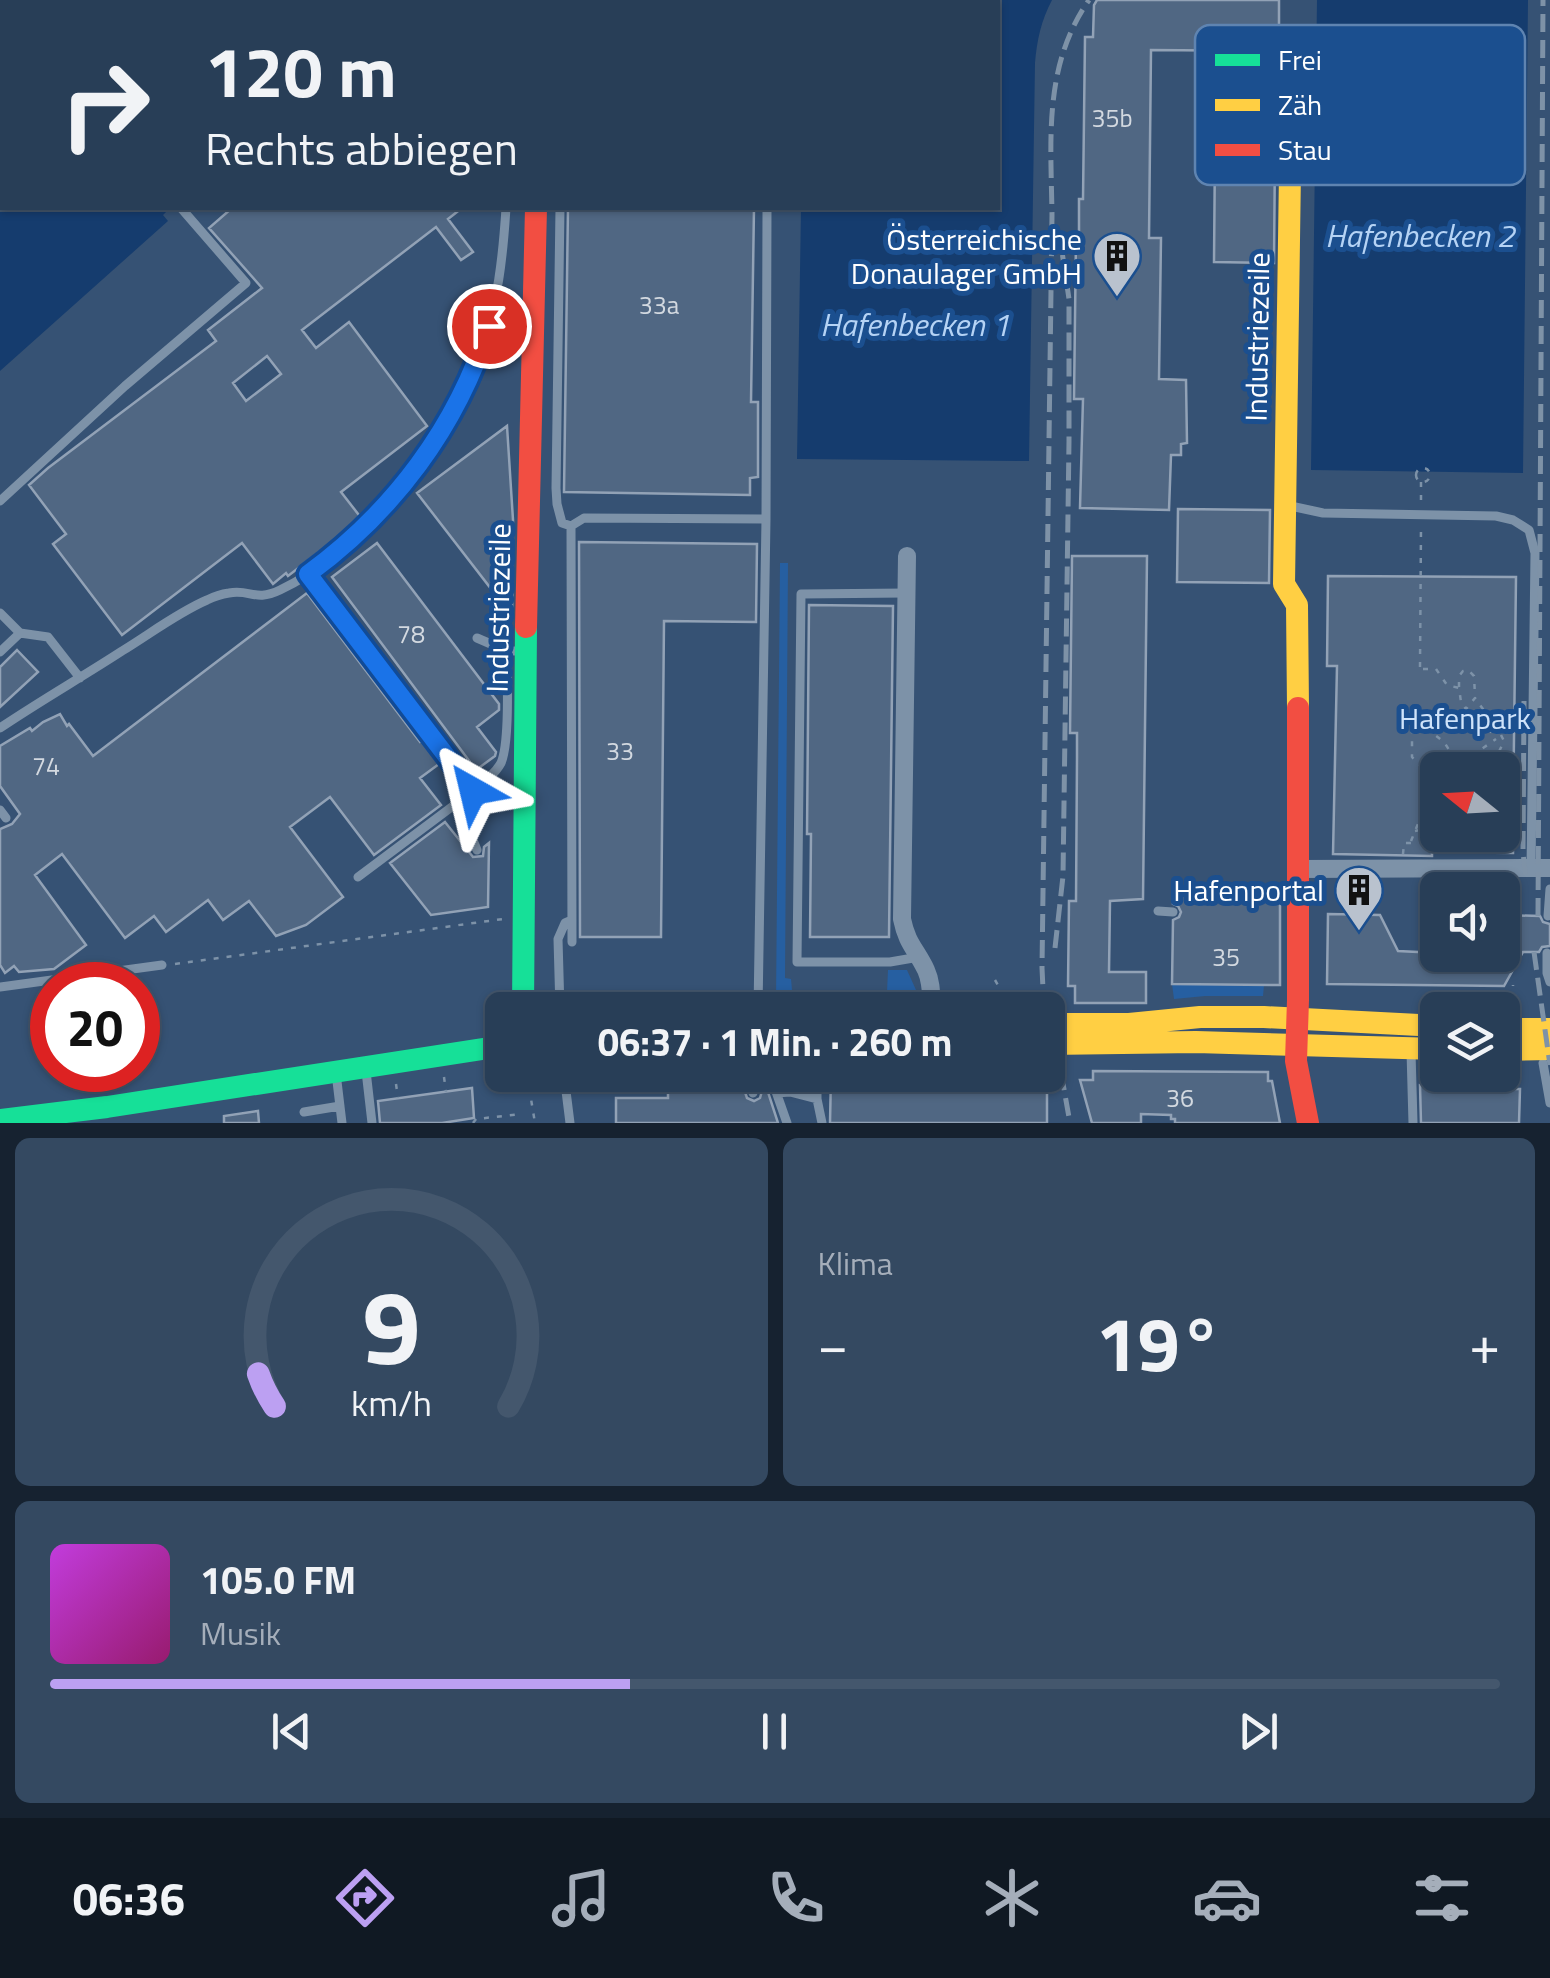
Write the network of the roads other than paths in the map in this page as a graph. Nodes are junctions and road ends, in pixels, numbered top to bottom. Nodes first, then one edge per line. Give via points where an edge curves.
1 (1289, 185) edge
2 (184, 210) edge
3 (506, 210) edge
4 (536, 210) edge
5 (560, 210) edge
6 (767, 210) edge
7 (0, 500) edge
8 (1283, 505) junction
9 (766, 520) junction
10 (571, 526) junction
11 (906, 556) dead end
12 (308, 574) junction
13 (906, 593) junction
14 (0, 613) edge
15 (20, 634) junction
16 (477, 638) dead end
17 (0, 652) edge
18 (516, 652) junction
19 (80, 678) junction
20 (0, 728) edge
21 (473, 791) junction
22 (458, 803) junction
23 (477, 850) dead end
24 (1299, 869) junction
25 (1532, 871) edge
26 (358, 878) dead end
27 (1550, 889) edge
28 (1158, 911) dead end
29 (1173, 912) dead end
30 (1548, 916) edge
31 (572, 920) junction
32 (572, 942) dead end
33 (1547, 952) dead end
34 (919, 958) junction
35 (162, 965) road end
36 (1550, 982) edge
37 (0, 987) edge
38 (523, 992) edge
39 (559, 992) edge
40 (758, 992) edge
41 (932, 992) edge
42 (1297, 1019) junction
43 (1065, 1024) edge
44 (1420, 1025) edge
45 (1520, 1029) edge
46 (1550, 1030) edge
47 (1065, 1044) edge
48 (1295, 1046) junction
49 (1411, 1048) junction
50 (485, 1049) edge
51 (1420, 1049) edge
52 (1520, 1052) edge
53 (1546, 1056) edge
54 (365, 1068) junction
55 (336, 1072) junction
56 (566, 1092) edge
57 (817, 1092) edge
58 (777, 1093) joint
59 (817, 1099) junction
60 (1550, 1103) edge
61 (340, 1106) junction
62 (304, 1112) dead end
63 (0, 1120) edge
64 (342, 1123) edge
65 (372, 1123) edge
66 (570, 1123) edge
67 (787, 1123) edge
68 (822, 1123) edge
69 (1308, 1123) edge
70 (1413, 1123) edge

1 - 8 street, Industriezeile
2 - 7 lane via 246,283
3 - 12 lane via 489,326 460,397 386,506
4 - 18 street, Industriezeile
5 - 10 lane via 556,488 562,523
6 - 9 lane
8 - 24 street, Industriezeile via 1284,584 1297,605
8 - 25 lane via 1496,516 1529,530 1535,553
9 - 10 lane via 584,518
9 - 40 lane
10 - 31 lane
11 - 13 street
12 - 19 lane via 261,597 230,592 208,600
12 - 21 lane
13 - 34 street via 902,919
13 - 34 lane via 802,594 797,962
14 - 15 lane
15 - 17 lane
15 - 19 lane via 48,637
16 - 18 lane
18 - 21 lane via 504,753
18 - 38 street, Industriezeile
19 - 20 lane
21 - 22 lane
22 - 23 lane
22 - 26 lane
24 - 25 street
24 - 42 street, Industriezeile via 1290,909
27 - 30 lane
28 - 29 lane
31 - 32 lane
31 - 39 lane via 558,939
33 - 36 lane
34 - 41 street
35 - 37 lane
42 - 43 street
42 - 44 street
42 - 48 street, Industriezeile
45 - 46 street
47 - 48 street
48 - 49 street
48 - 69 street, Industriezeile
49 - 51 street
49 - 70 lane
50 - 54 street
52 - 53 street
53 - 60 lane
54 - 55 street
54 - 65 lane
55 - 61 lane
55 - 63 street
56 - 66 lane
57 - 59 lane
58 - 59 lane
58 - 67 lane
59 - 68 lane
61 - 62 lane
61 - 64 lane

